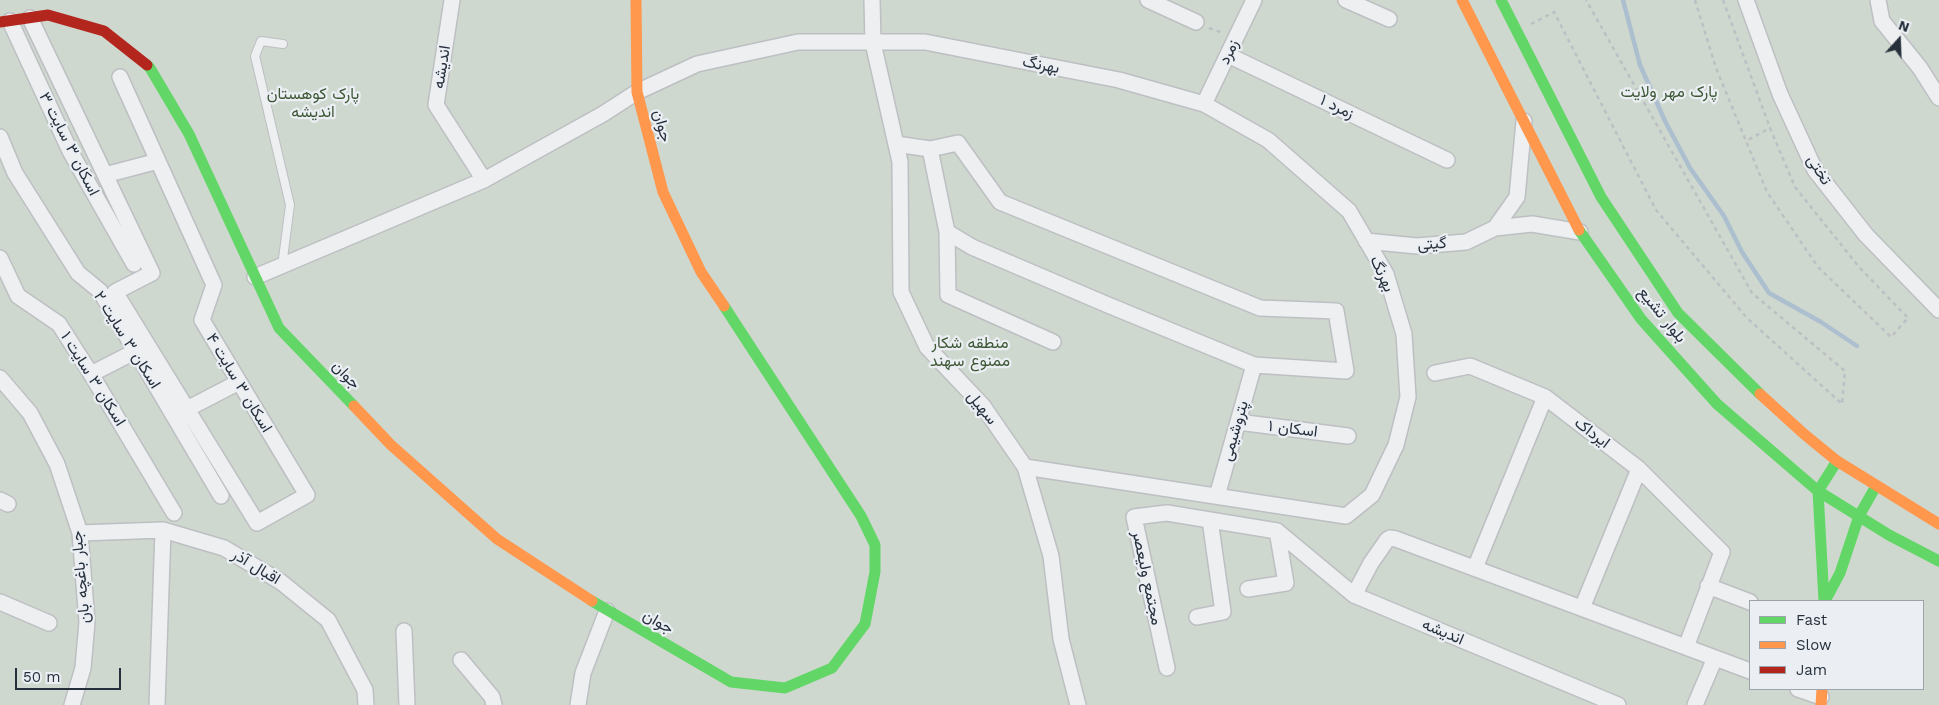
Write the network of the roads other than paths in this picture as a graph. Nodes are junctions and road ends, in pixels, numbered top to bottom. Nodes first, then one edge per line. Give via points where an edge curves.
1 (452, 0) edge
2 (636, 0) edge
3 (872, 0) edge
4 (1148, 0) edge
5 (1254, 0) edge
6 (1346, 0) edge
7 (1462, 0) edge
8 (1501, 0) edge
9 (1746, 0) edge
10 (1878, 0) edge
11 (30, 18) junction
12 (1389, 19) dead end
13 (5, 22) edge
14 (1196, 22) road end
15 (873, 43) junction
16 (283, 44) dead end
17 (1228, 54) junction
18 (120, 77) dead end
19 (637, 92) junction
20 (1939, 98) edge
21 (1204, 104) junction
22 (1524, 122) junction
23 (0, 137) edge
24 (896, 144) junction
25 (930, 149) junction
26 (1447, 160) dead end
27 (158, 161) junction
28 (105, 174) junction
29 (484, 180) junction
30 (1495, 228) junction
31 (947, 232) junction
32 (1580, 232) junction
33 (1366, 241) junction
34 (0, 258) edge
35 (134, 264) dead end
36 (282, 266) junction
37 (256, 277) junction
38 (1939, 310) edge
39 (1053, 342) dead end
40 (136, 351) junction
41 (1254, 365) junction
42 (1435, 373) dead end
43 (91, 374) junction
44 (0, 378) edge
45 (239, 382) junction
46 (1545, 397) junction
47 (187, 409) junction
48 (1238, 422) junction
49 (1348, 436) dead end
50 (1837, 461) junction
51 (1025, 467) junction
52 (1639, 469) junction
53 (1876, 486) junction
54 (1818, 491) junction
55 (221, 496) dead end
56 (1217, 496) junction
57 (174, 513) dead end
58 (1860, 516) junction
59 (1210, 520) junction
60 (1939, 524) edge
61 (163, 530) junction
62 (80, 533) junction
63 (1280, 533) junction
64 (1939, 561) edge
65 (1475, 568) junction
66 (1708, 586) junction
67 (1248, 590) dead end
68 (1354, 595) junction
69 (1824, 600) edge
70 (1825, 600) edge
71 (0, 602) edge
72 (1749, 602) edge
73 (1582, 608) junction
74 (607, 611) junction
75 (1197, 617) dead end
76 (49, 623) dead end
77 (404, 631) dead end
78 (1686, 646) junction
79 (1715, 658) junction
80 (461, 660) dead end
81 (1167, 668) dead end
82 (1749, 671) edge
83 (1801, 690) edge
84 (1821, 697) edge
85 (72, 705) edge
86 (157, 705) edge
87 (366, 705) edge
88 (407, 705) edge
89 (494, 705) edge
90 (578, 705) edge
91 (1078, 705) edge
92 (1618, 705) edge
93 (1696, 705) edge

1 - 29 street, اندیشه via 436,105
2 - 19 street, جوان
3 - 15 street, سهیل
4 - 14 street
5 - 17 street, زمرد
6 - 12 street
7 - 22 street, بلوار تشیع
8 - 50 street, بلوار تشیع via 1601,197 1678,313 1789,420
9 - 38 street, تختی via 1780,94 1815,170 1866,235
10 - 20 street via 1882,20
11 - 13 street, جوان
11 - 28 street
11 - 37 street, جوان via 48,15 104,32 150,68 189,134
13 - 35 street, اسکان ۳ سایت ۳ via 70,151
15 - 19 street, بهرنگ via 798,42 698,64
15 - 21 street, بهرنگ via 925,42 1119,80
15 - 24 street, سهیل
16 - 36 lane via 261,41 255,56 290,205
17 - 21 street, زمرد
17 - 26 street, زمرد ۱
18 - 27 street, اسکان ۳ سایت ۴
19 - 29 street, بهرنگ
19 - 74 street, جوان via 663,192 701,272 861,516 875,545 876,572 865,624 832,668 785,688 731,682
21 - 33 street, بهرنگ via 1268,140 1349,211
22 - 30 street, گیتی via 1517,197
22 - 32 street, بلوار تشیع
23 - 40 street, اسکان ۳ سایت ۲ via 15,173 78,273 100,291
24 - 25 street
24 - 51 street, سهیل via 900,162 901,292 927,347 983,406
25 - 31 street
25 - 41 street via 958,143 1000,202 1260,308 1336,311 1346,371
27 - 28 street
27 - 45 street, اسکان ۳ سایت ۴ via 214,285 202,320
28 - 47 street via 152,273 115,292
29 - 36 street, بهرنگ
30 - 32 street, گیتی via 1532,224
30 - 33 street, گیتی via 1466,242 1417,246
31 - 39 street via 948,295
31 - 41 street via 972,247
32 - 54 street, بلوار تشیع via 1641,319 1717,404
33 - 56 street, بهرنگ via 1386,274 1404,334 1408,396 1396,445 1372,495 1346,516
34 - 43 street, اسکان ۳ سایت ۱ via 18,296 59,324
36 - 37 street, بهرنگ
37 - 74 street, جوان via 279,328 391,445 497,539
40 - 43 street
40 - 55 street, اسکان ۳ سایت ۲
41 - 48 street, پتروشیمی
42 - 46 street, ایرداک via 1470,366
43 - 57 street, اسکان ۳ سایت ۱
44 - 62 street, جبار باغچه بان via 30,414 57,464
45 - 47 street
45 - 47 street, اسکان ۳ سایت ۴ via 308,494 257,523
46 - 52 street, ایرداک
46 - 65 street
48 - 49 street, اسکان ۱
48 - 56 street, پتروشیمی
50 - 53 street, بلوار تشیع
50 - 54 street
51 - 56 street, بهرنگ
51 - 91 street, سهیل via 1051,556 1061,639
52 - 66 street, ایرداک via 1722,552
52 - 73 street
53 - 58 street
53 - 60 street, بلوار تشیع
54 - 58 street, بلوار تشیع
54 - 69 street
58 - 64 street, بلوار تشیع
58 - 70 street via 1840,573
59 - 63 street, مجتمع ولیعصر
59 - 75 street via 1223,612
59 - 81 street, مجتمع ولیعصر via 1167,513 1134,517
61 - 62 street, اقبال آذر
61 - 86 street
61 - 87 street, اقبال آذر via 224,548 280,582 328,620 365,690
62 - 85 street, جبار باغچه بان via 87,622 83,668
63 - 67 street via 1286,583
63 - 68 street, اندیشه
65 - 68 street via 1390,538 1371,563
65 - 73 street
66 - 72 street
66 - 78 street
68 - 92 street, اندیشه
71 - 76 street
73 - 78 street
74 - 90 street via 583,673
77 - 88 street
78 - 79 street
79 - 82 street
79 - 93 street
80 - 89 street via 492,697
83 - 84 street

